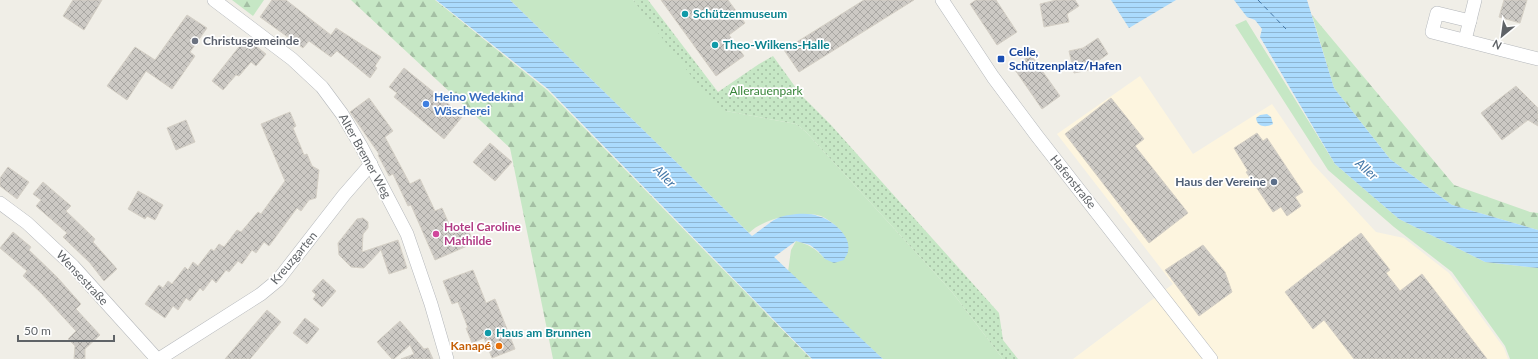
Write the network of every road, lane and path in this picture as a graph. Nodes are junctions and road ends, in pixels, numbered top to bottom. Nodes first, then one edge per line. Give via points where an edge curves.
1 (214, 0) edge
2 (942, 0) edge
3 (1475, 0) edge
4 (1470, 21) junction
5 (1465, 40) junction
6 (1538, 59) edge
7 (371, 164) junction
8 (0, 203) edge
9 (158, 359) edge
10 (447, 359) edge
11 (1211, 359) edge

1 - 7 street, Alter Bremer Weg via 292,59 322,87 342,114
2 - 11 street, Hafenstraße via 993,77 1037,136
3 - 4 street
4 - 5 street
4 - 5 street via 1436,13 1432,32
5 - 6 street
7 - 9 street, Kreuzgarten via 278,280 261,294
7 - 10 street, Alter Bremer Weg via 408,234
8 - 9 street, Wensestraße via 27,223 73,266

